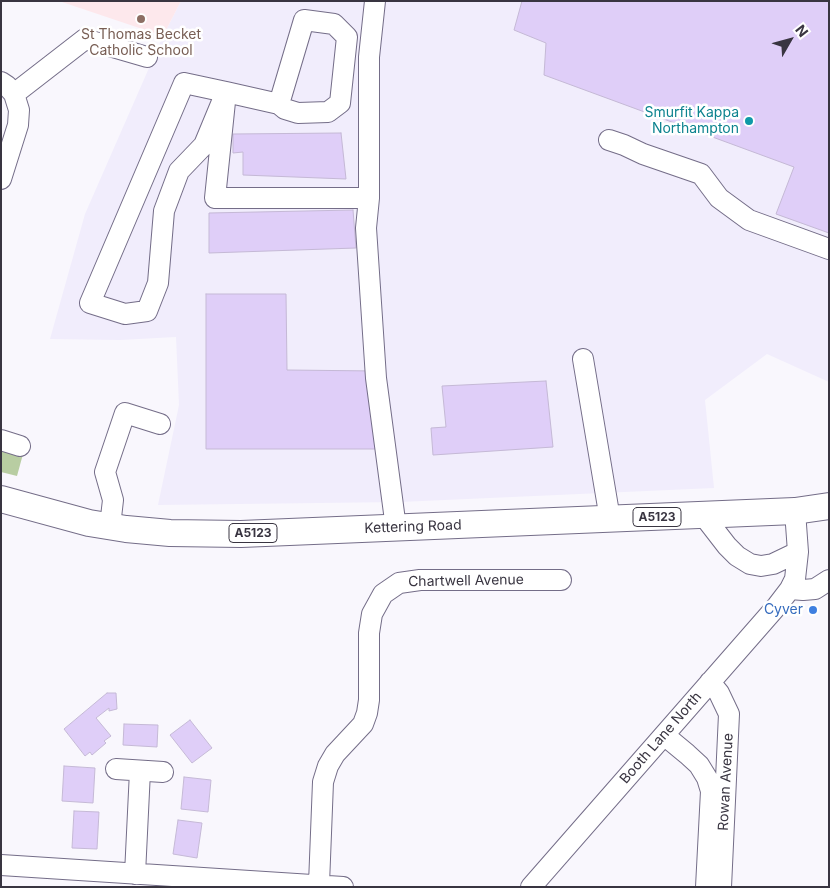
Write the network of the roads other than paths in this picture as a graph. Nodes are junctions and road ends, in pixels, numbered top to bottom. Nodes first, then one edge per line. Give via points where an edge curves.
1 (375, 1) edge
2 (147, 57) dead end
3 (8, 88) edge
4 (226, 92) junction
5 (279, 104) junction
6 (609, 140) dead end
7 (1, 179) edge
8 (369, 198) junction
9 (829, 250) edge
10 (583, 359) dead end
11 (160, 424) dead end
12 (1, 499) edge
13 (829, 506) edge
14 (795, 511) junction
15 (703, 515) junction
16 (610, 519) junction
17 (110, 526) junction
18 (396, 528) junction
19 (798, 552) junction
20 (561, 580) dead end
21 (829, 580) edge
22 (790, 589) junction
23 (710, 682) junction
24 (664, 735) junction
25 (116, 769) dead end
26 (140, 771) junction
27 (163, 772) dead end
28 (1, 865) edge
29 (135, 874) junction
30 (320, 884) junction
31 (343, 887) edge
32 (531, 887) edge
33 (706, 887) edge
34 (721, 887) edge

1 - 8 street via 369,57
2 - 3 street via 85,39
3 - 7 street via 19,110 18,124
4 - 4 street via 204,145 179,171 164,211 158,283 147,311 125,314 90,304 184,83
4 - 5 street
4 - 8 street via 215,198
5 - 5 street via 304,20 334,24 346,36 340,103 328,112 298,113
6 - 9 street via 700,174 719,198 749,220
8 - 18 street via 366,228 376,378
10 - 16 street
11 - 17 street via 125,413 105,472 113,500
12 - 17 main road, Kettering Road / A5123
13 - 14 main road, Kettering Road / A5123
14 - 15 main road, Kettering Road / A5123
14 - 19 street, Booth Lane North
15 - 16 main road, Kettering Road / A5123
15 - 19 street via 727,546 750,564 773,564
16 - 18 main road, Kettering Road / A5123
17 - 18 main road, Kettering Road / A5123 via 170,533 241,534
19 - 22 street, Booth Lane North via 795,579
20 - 30 street, Chartwell Avenue via 420,580 399,583 383,594 372,614 369,633 367,714 356,734 335,754 323,782
21 - 22 street via 815,589
22 - 23 street, Booth Lane North
23 - 24 street, Booth Lane North
23 - 34 street, Rowan Avenue via 729,714
24 - 32 street, Booth Lane North
24 - 33 street, Rowan Avenue via 699,766 711,791
25 - 26 street
26 - 27 street
26 - 29 street
28 - 29 street
29 - 30 street
30 - 31 street

